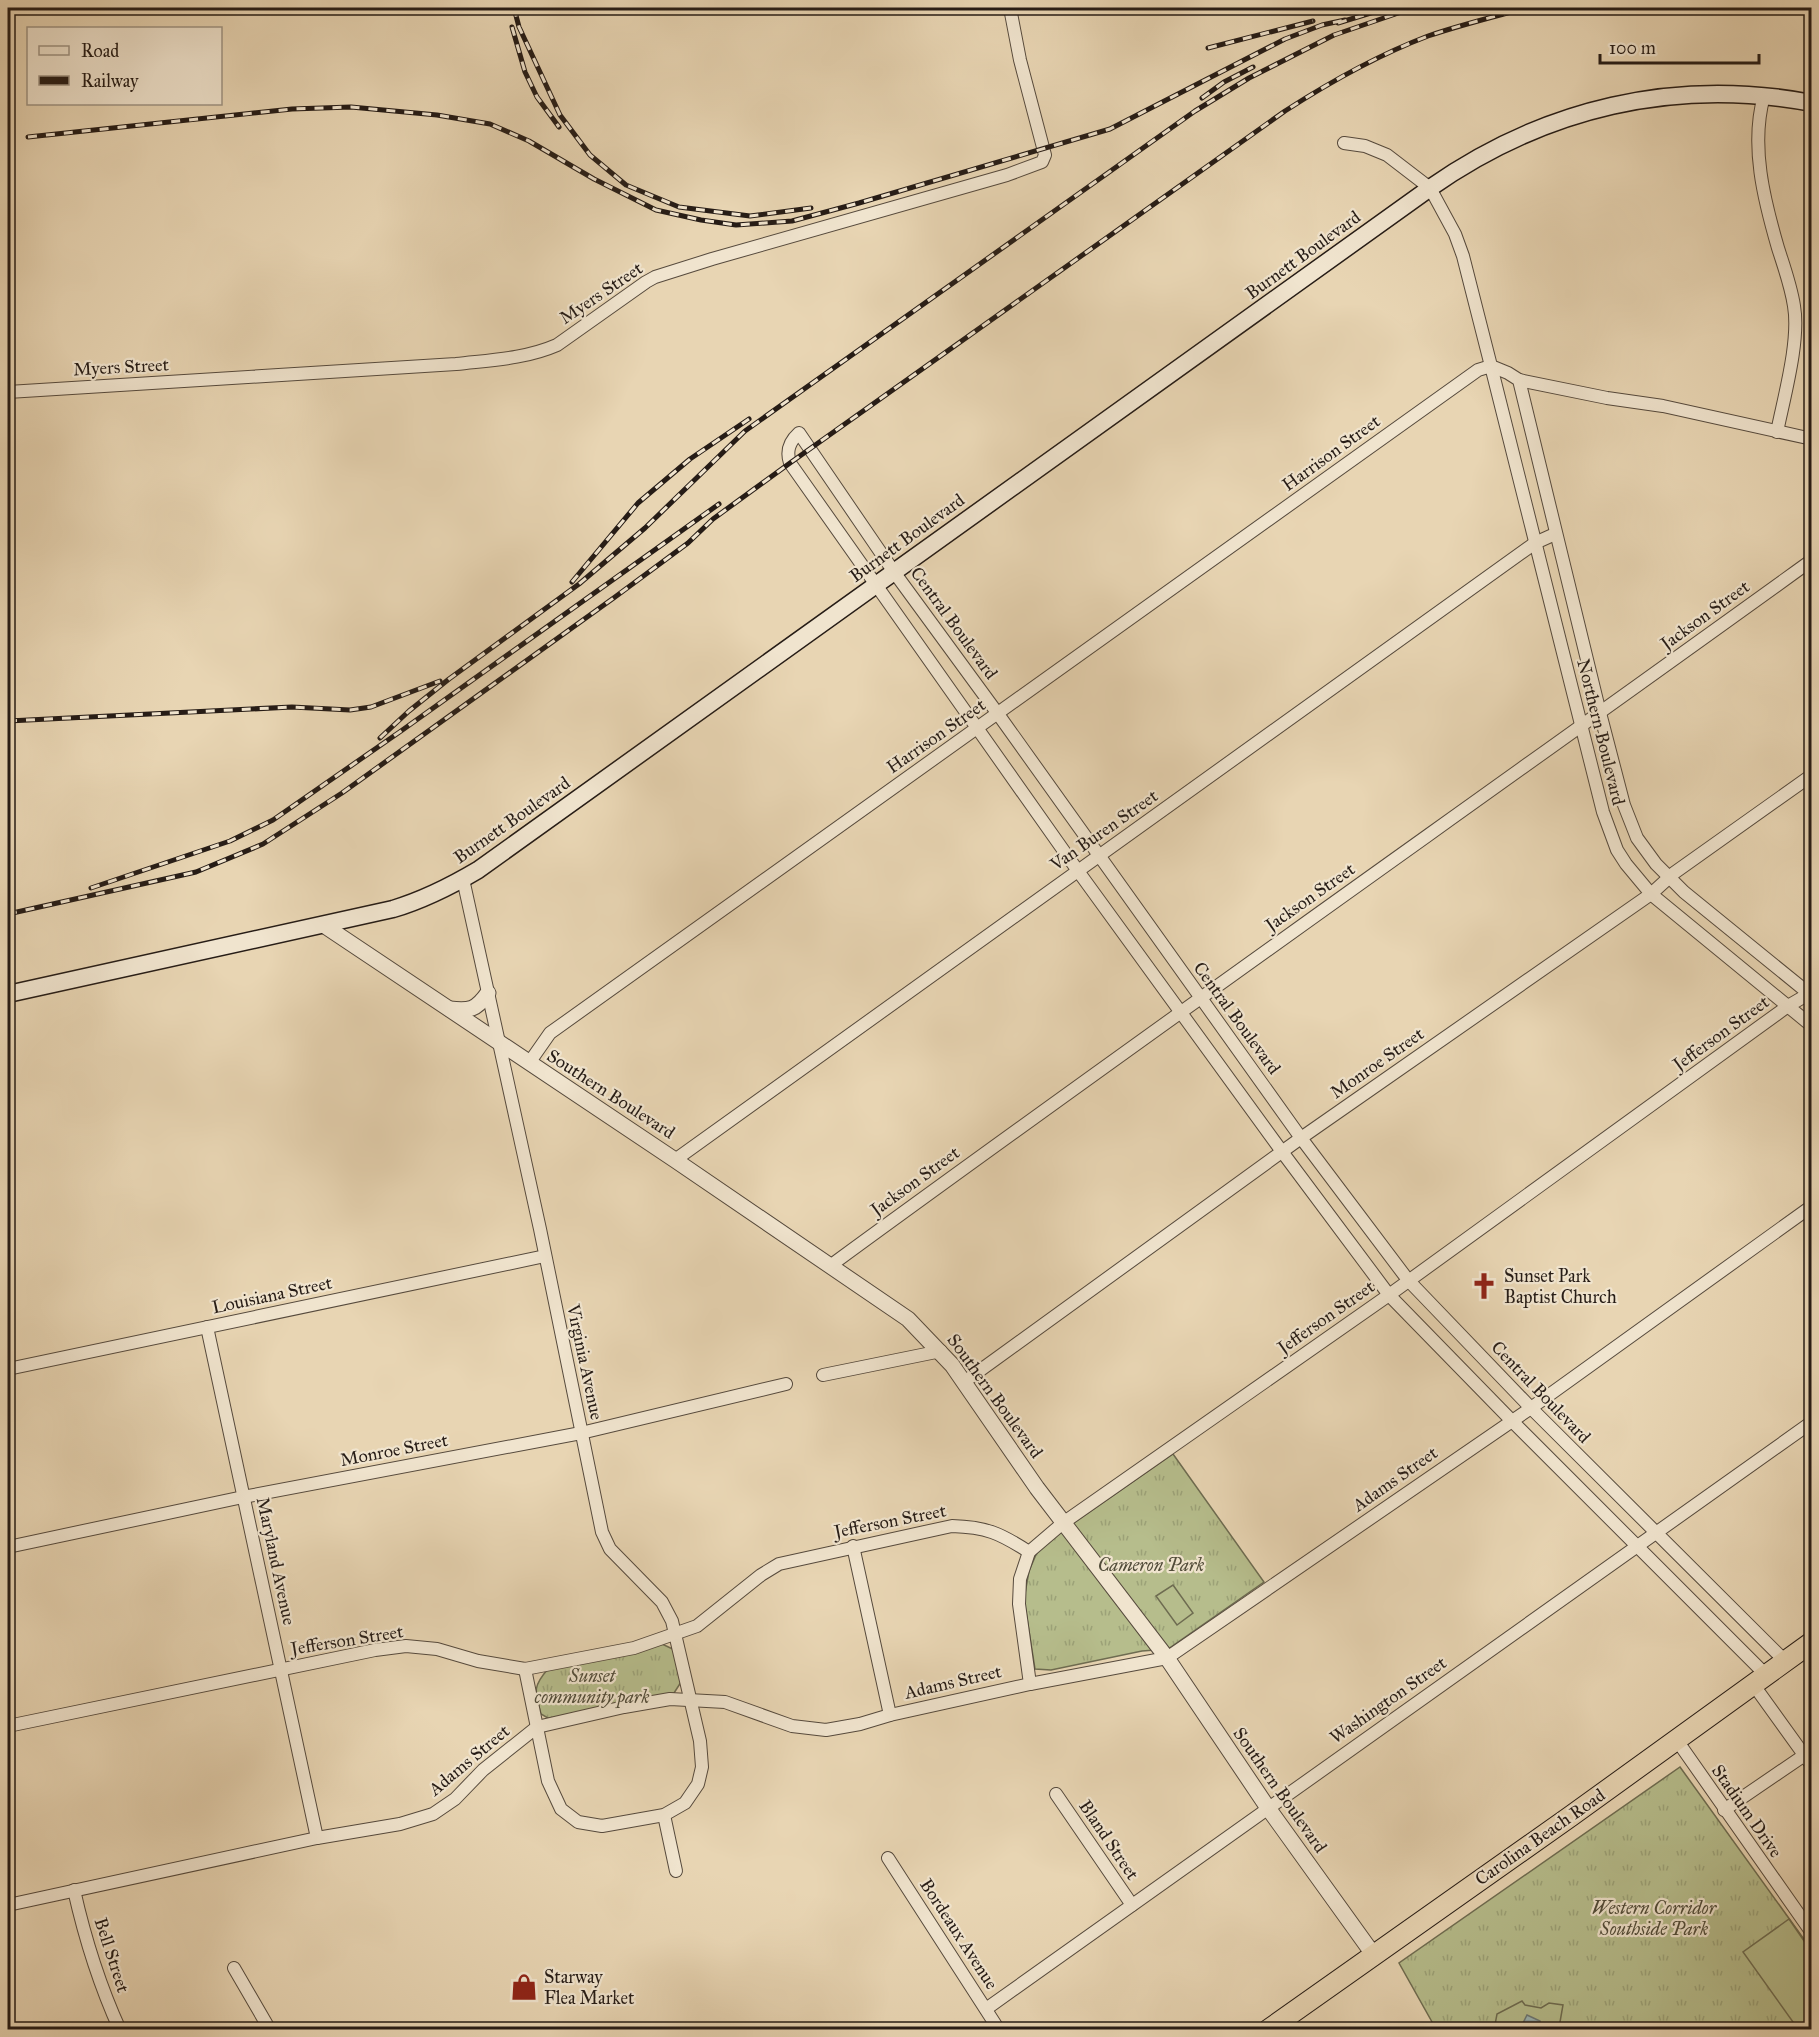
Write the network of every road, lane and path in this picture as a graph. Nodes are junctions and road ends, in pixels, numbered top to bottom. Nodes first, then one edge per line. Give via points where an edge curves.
1 (1010, 8) edge
2 (1764, 96) junction
3 (1812, 103) edge
4 (1344, 143) dead end
5 (1430, 188) junction
6 (1491, 366) junction
7 (1519, 380) junction
8 (8, 392) edge
9 (1777, 432) junction
10 (1812, 439) edge
11 (1555, 534) junction
12 (1535, 543) junction
13 (1812, 560) edge
14 (894, 572) junction
15 (876, 585) junction
16 (1600, 713) junction
17 (998, 714) junction
18 (977, 727) junction
19 (1581, 727) junction
20 (1812, 775) edge
21 (1099, 856) junction
22 (1078, 871) junction
23 (1669, 878) junction
24 (463, 879) junction
25 (1651, 894) junction
26 (325, 926) junction
27 (488, 993) junction
28 (8, 994) edge
29 (1811, 994) edge
30 (1200, 997) junction
31 (1788, 1006) junction
32 (450, 1010) junction
33 (1180, 1011) junction
34 (1812, 1026) edge
35 (497, 1041) junction
36 (529, 1064) junction
37 (1301, 1138) junction
38 (1282, 1153) junction
39 (675, 1160) junction
40 (1812, 1206) edge
41 (545, 1256) junction
42 (830, 1266) junction
43 (1408, 1280) junction
44 (1389, 1294) junction
45 (207, 1327) junction
46 (941, 1351) junction
47 (8, 1369) edge
48 (823, 1375) dead end
49 (964, 1382) junction
50 (786, 1384) dead end
51 (1531, 1408) junction
52 (1511, 1420) junction
53 (1812, 1422) edge
54 (581, 1433) junction
55 (243, 1497) junction
56 (1063, 1523) junction
57 (1655, 1532) junction
58 (853, 1546) junction
59 (1636, 1546) junction
60 (8, 1547) edge
61 (1029, 1552) junction
62 (675, 1634) junction
63 (1812, 1642) edge
64 (1167, 1658) junction
65 (1785, 1661) junction
66 (525, 1669) junction
67 (280, 1670) junction
68 (1759, 1680) junction
69 (1030, 1684) junction
70 (691, 1699) junction
71 (890, 1715) junction
72 (8, 1726) edge
73 (537, 1727) junction
74 (1676, 1739) junction
75 (1808, 1752) edge
76 (1812, 1766) edge
77 (1056, 1794) dead end
78 (1268, 1808) junction
79 (1724, 1810) junction
80 (664, 1815) junction
81 (317, 1838) junction
82 (888, 1858) dead end
83 (676, 1870) dead end
84 (74, 1890) junction
85 (8, 1905) edge
86 (1132, 1905) junction
87 (1812, 1933) edge
88 (1373, 1954) junction
89 (234, 1968) dead end
90 (986, 2009) junction
91 (120, 2030) edge
92 (270, 2030) edge
93 (999, 2030) edge
94 (1268, 2030) edge

1 - 8 street, Myers Street via 1045,155 1036,165 655,277 557,345 525,356 456,364
2 - 3 main road, Burnett Boulevard
2 - 5 main road, Burnett Boulevard via 1683,95 1602,108 1511,141
2 - 9 street via 1758,133 1761,176 1796,315
4 - 5 street via 1380,151
5 - 6 street, Northern Boulevard via 1463,256
5 - 14 main road, Burnett Boulevard
6 - 7 street
6 - 12 street, Northern Boulevard
6 - 17 street, Harrison Street via 1478,370
7 - 9 street
7 - 11 street, Northern Boulevard
9 - 10 street
11 - 12 street, Van Buren Street
11 - 16 street, Northern Boulevard
12 - 19 street, Northern Boulevard
12 - 21 street, Van Buren Street
13 - 16 street, Jackson Street
14 - 15 main road, Burnett Boulevard
14 - 15 street, Central Boulevard via 799,434 788,449 790,463
14 - 17 street, Central Boulevard
15 - 18 street, Central Boulevard
15 - 24 main road, Burnett Boulevard
16 - 19 street, Jackson Street
16 - 23 street, Northern Boulevard via 1629,822 1645,851
17 - 18 street, Harrison Street
17 - 21 street, Central Boulevard
18 - 22 street, Central Boulevard
18 - 36 street, Harrison Street via 550,1033
19 - 25 street, Northern Boulevard via 1614,844
19 - 30 street, Jackson Street
20 - 23 street, Monroe Street
21 - 22 street, Van Buren Street
21 - 30 street, Central Boulevard
22 - 33 street, Central Boulevard
22 - 39 street, Van Buren Street
23 - 25 street, Monroe Street
23 - 29 street, Northern Boulevard
24 - 26 main road, Burnett Boulevard via 409,904
24 - 27 street, Virginia Avenue
25 - 31 street, Northern Boulevard
25 - 37 street, Monroe Street
26 - 28 main road, Burnett Boulevard
26 - 32 street, Southern Boulevard
27 - 32 street via 468,1011
27 - 35 street, Virginia Avenue
29 - 31 street, Jefferson Street
30 - 33 street, Jackson Street
30 - 37 street, Central Boulevard
31 - 34 street, Northern Boulevard
31 - 43 street, Jefferson Street
32 - 35 street, Southern Boulevard
33 - 38 street, Central Boulevard
33 - 42 street, Jackson Street
35 - 36 street, Southern Boulevard
35 - 41 street, Virginia Avenue
36 - 39 street, Southern Boulevard
37 - 38 street, Monroe Street
37 - 43 street, Central Boulevard
38 - 44 street, Central Boulevard
38 - 49 street, Monroe Street
39 - 42 street, Southern Boulevard
40 - 51 street, Adams Street
41 - 45 street, Louisiana Street
41 - 54 street, Virginia Avenue
42 - 46 street, Southern Boulevard via 908,1319
43 - 44 street, Jefferson Street
43 - 51 street, Central Boulevard
44 - 52 street, Central Boulevard
44 - 56 street, Jefferson Street
45 - 47 street, Louisiana Street
45 - 55 street, Maryland Avenue
46 - 48 street
46 - 49 street, Southern Boulevard
49 - 56 street, Southern Boulevard
50 - 54 street, Monroe Street
51 - 52 street, Adams Street
51 - 57 street, Central Boulevard
52 - 59 street, Central Boulevard
52 - 64 street, Adams Street
53 - 57 street, Washington Street
54 - 55 street, Monroe Street
54 - 62 street, Virginia Avenue via 602,1532 610,1549 662,1602
55 - 60 street, Monroe Street
55 - 67 street, Maryland Avenue
56 - 61 street, Jefferson Street
56 - 64 street, Southern Boulevard
57 - 59 street, Washington Street
57 - 65 street, Central Boulevard
58 - 61 street, Jefferson Street via 952,1526 976,1527 1004,1535
58 - 62 street, Jefferson Street via 779,1564 697,1626
58 - 71 street
59 - 68 street, Central Boulevard
59 - 78 street, Washington Street
61 - 69 street via 1020,1578 1019,1604
62 - 66 street, Jefferson Street via 634,1648
62 - 70 street, Virginia Avenue
63 - 65 highway, Carolina Beach Road
64 - 69 street, Adams Street
64 - 78 street, Southern Boulevard
65 - 68 highway, Carolina Beach Road
66 - 67 street, Jefferson Street via 406,1646
66 - 73 street, Virginia Avenue
67 - 72 street, Jefferson Street
67 - 81 street, Maryland Avenue
68 - 74 highway, Carolina Beach Road
68 - 75 street, Central Boulevard
69 - 71 street, Adams Street
70 - 71 street, Adams Street via 725,1702 792,1726 826,1730
70 - 73 street, Adams Street via 624,1707
70 - 80 street, Virginia Avenue via 702,1767 698,1784 685,1803
73 - 80 street, Virginia Avenue via 548,1781 561,1809 578,1822 602,1826
73 - 81 street, Adams Street via 433,1814 400,1824
74 - 79 street, Stadium Drive
74 - 88 highway, Carolina Beach Road
75 - 76 street, Central Boulevard
75 - 79 street
77 - 86 street, Bland Street
78 - 86 street, Washington Street
78 - 88 street, Southern Boulevard
79 - 87 street, Stadium Drive
80 - 83 street
81 - 84 street, Adams Street
82 - 90 street, Bordeaux Avenue
84 - 85 street, Adams Street
84 - 91 street, Bell Street via 89,1952
86 - 90 street, Washington Street
88 - 94 highway, Carolina Beach Road
89 - 92 street
90 - 93 street, Bordeaux Avenue

